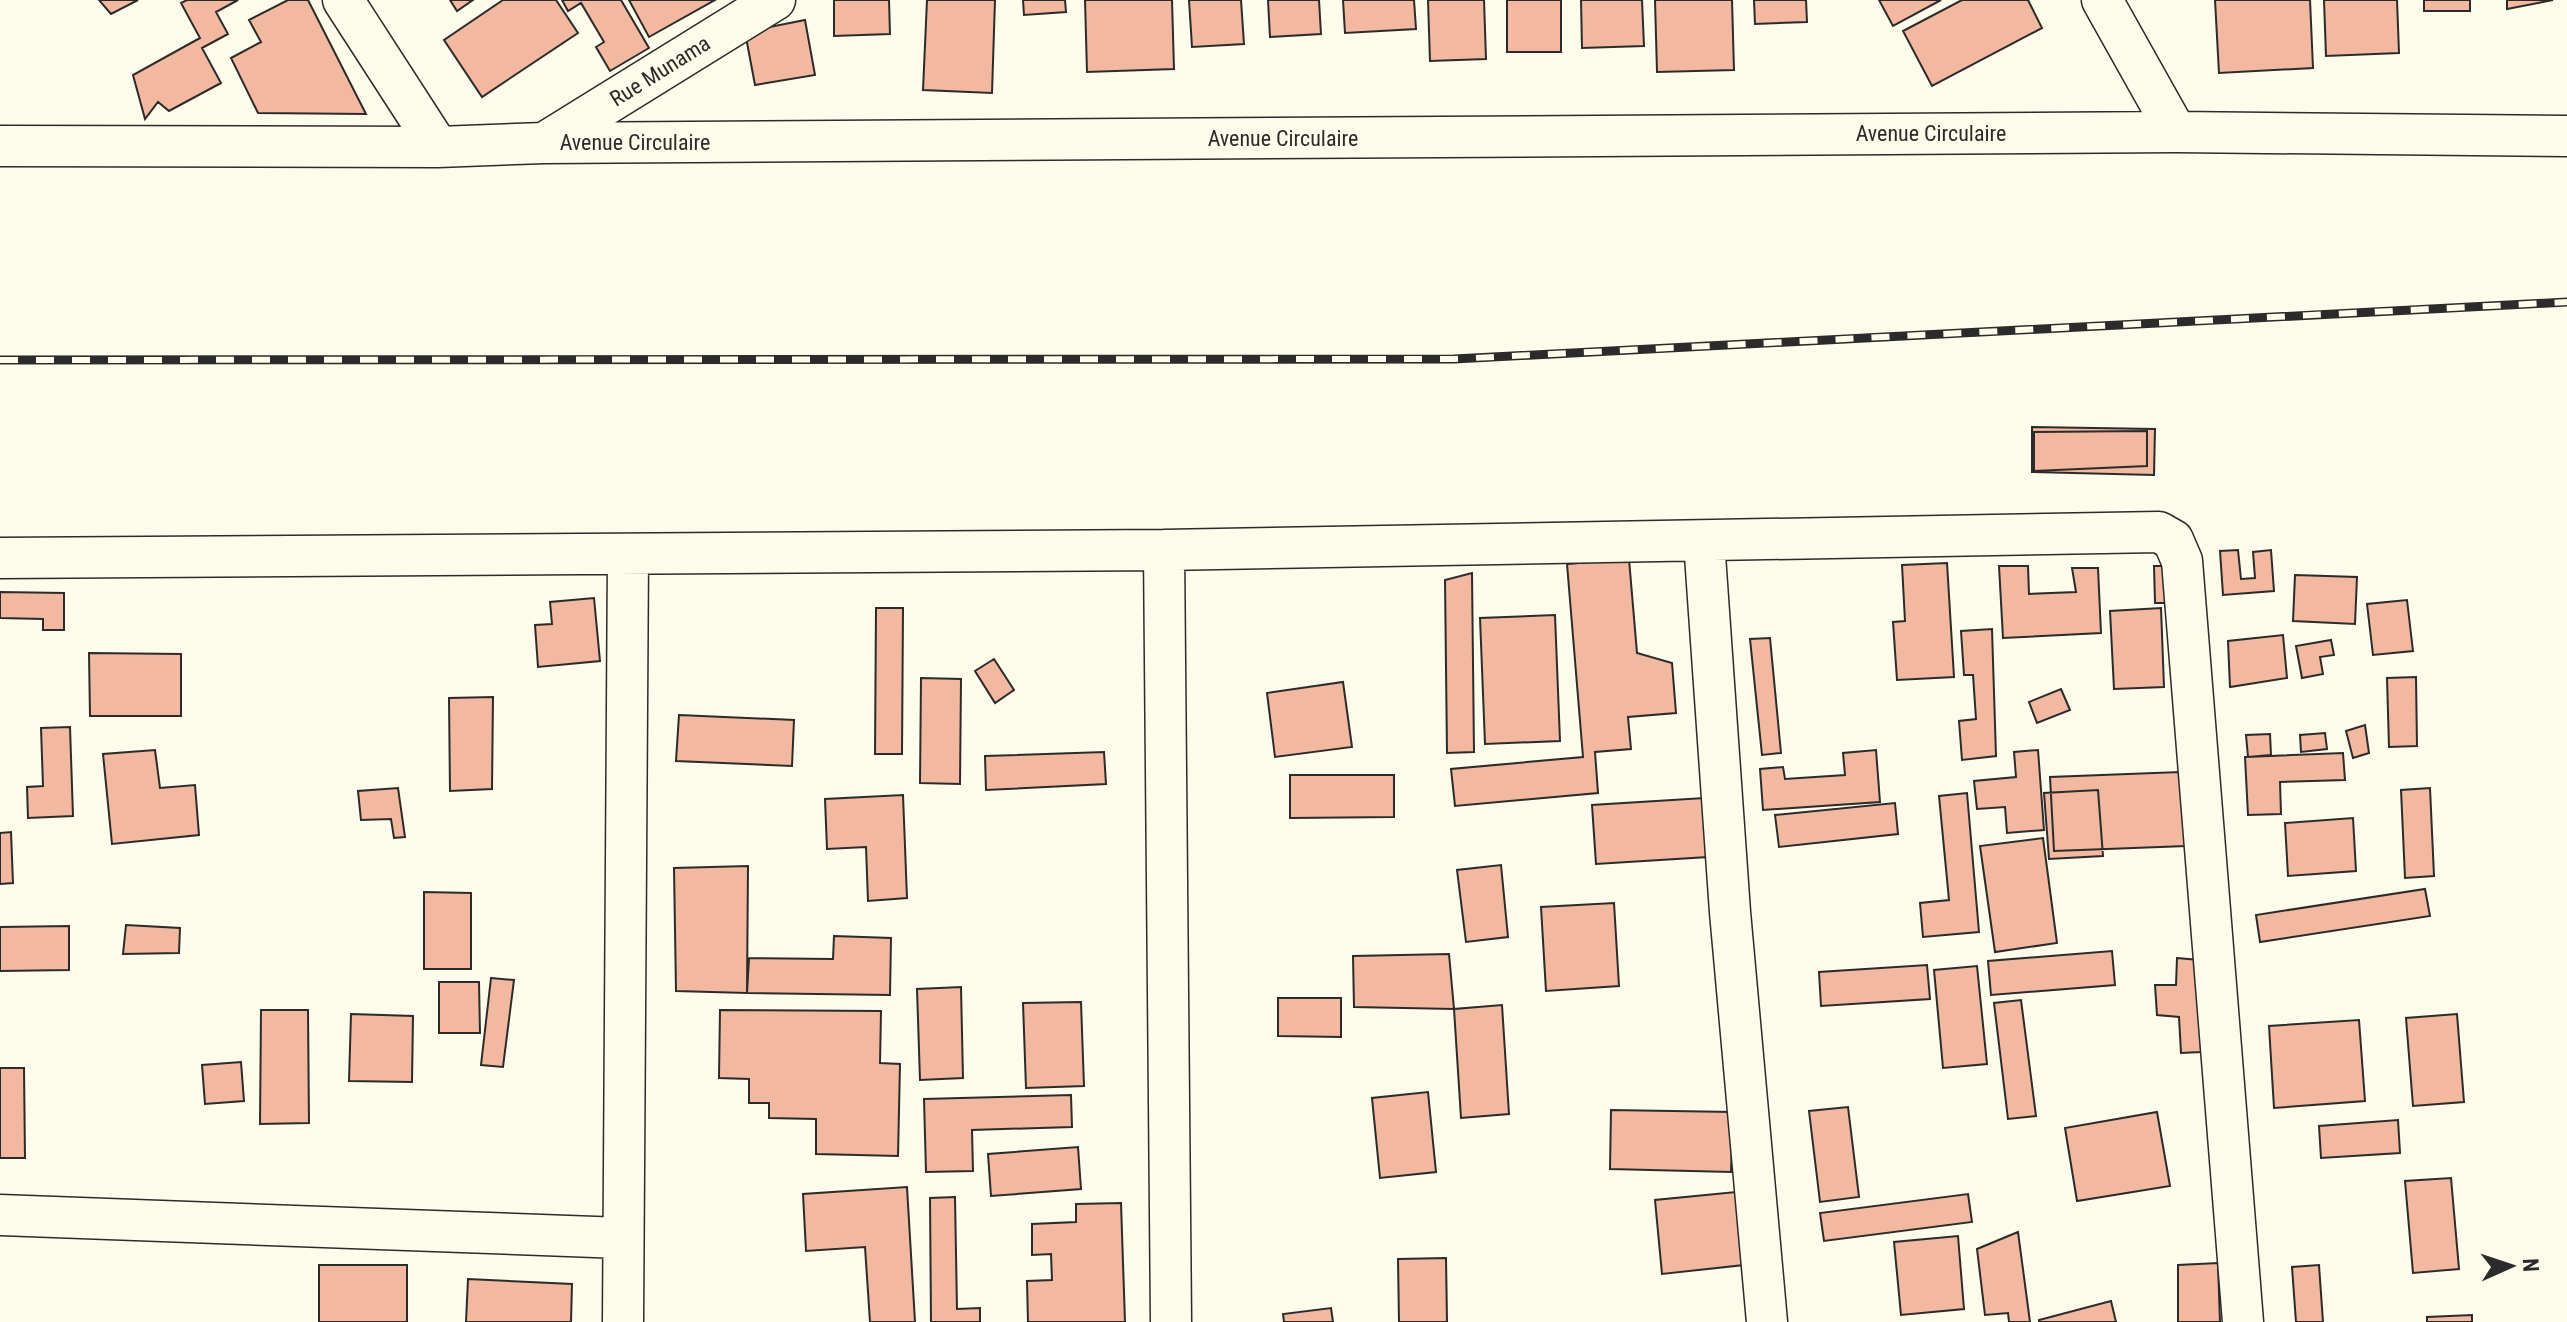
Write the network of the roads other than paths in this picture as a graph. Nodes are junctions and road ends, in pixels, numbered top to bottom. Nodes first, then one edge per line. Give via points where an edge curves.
1 (343, 0) edge
2 (775, 0) edge
3 (2102, 0) edge
4 (2176, 132) junction
5 (2567, 136) edge
6 (544, 143) junction
7 (0, 146) edge
8 (438, 147) junction
9 (1704, 541) junction
10 (1164, 550) junction
11 (628, 554) junction
12 (0, 558) edge
13 (0, 1215) edge
14 (622, 1238) junction
15 (623, 1322) edge
16 (1171, 1322) edge
17 (1767, 1322) edge
18 (2243, 1322) edge

1 - 8 street
2 - 6 street, Rue Munama
3 - 4 street
4 - 5 street, Avenue Circulaire
4 - 6 street, Avenue Circulaire
6 - 8 street, Avenue Circulaire
7 - 8 street, Avenue Circulaire
9 - 10 street
9 - 17 street
9 - 18 street via 2159,532 2173,540 2182,561
10 - 11 street
10 - 16 street
11 - 12 street
11 - 14 street
13 - 14 street
14 - 15 street

